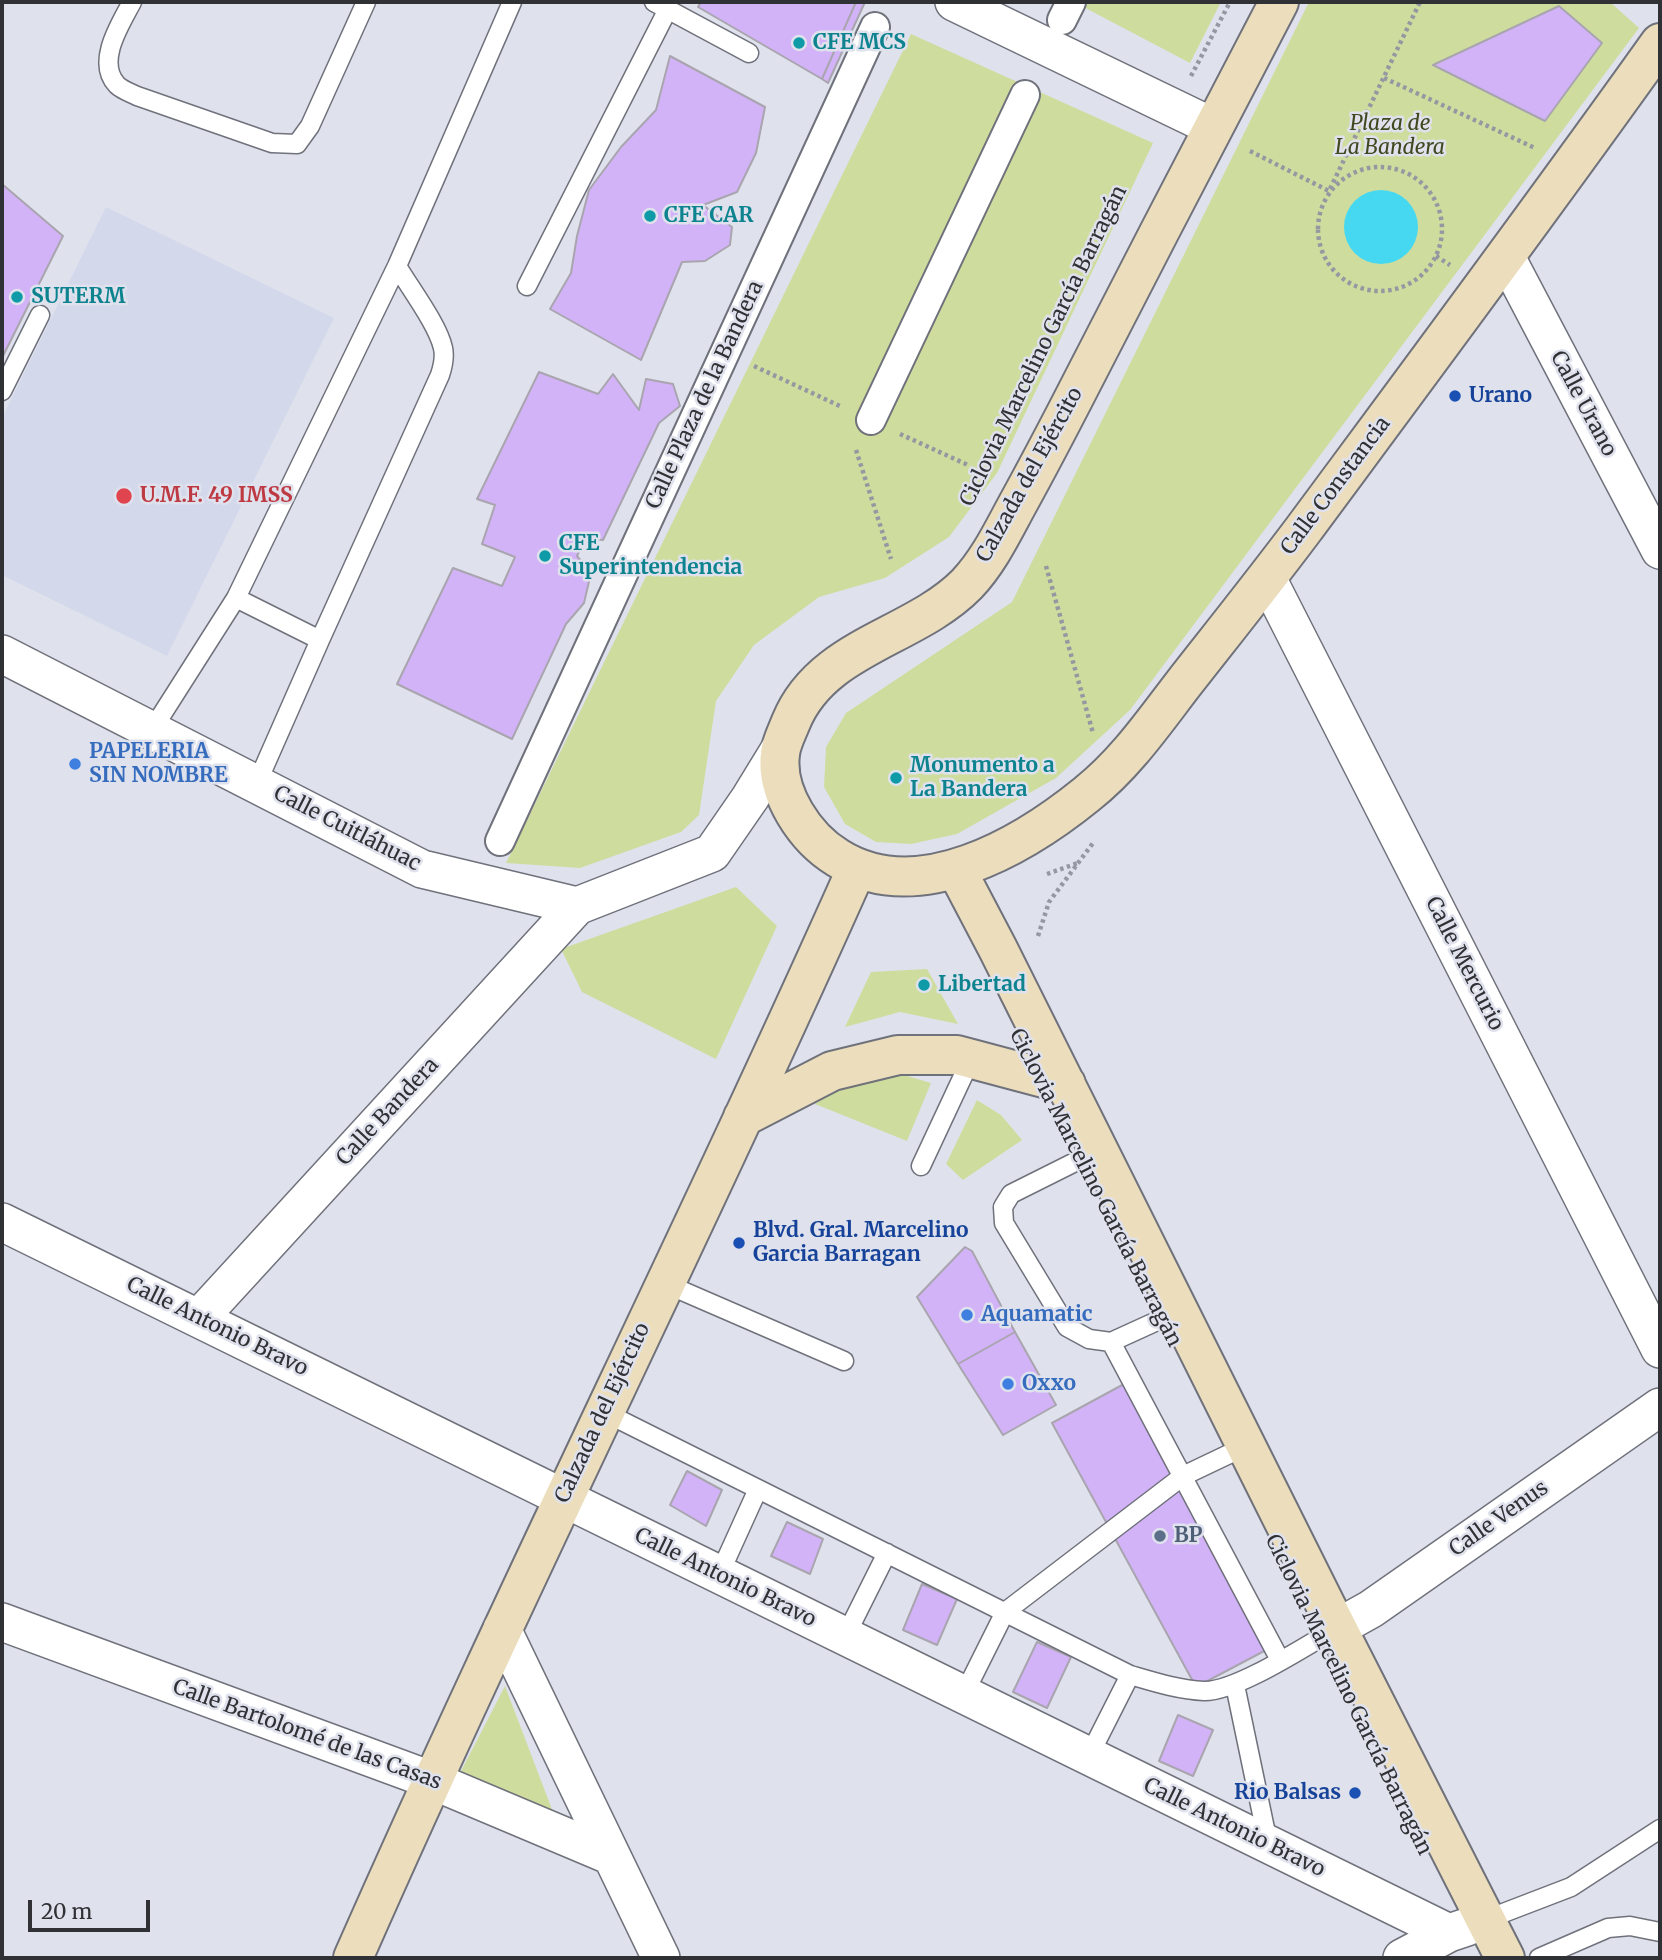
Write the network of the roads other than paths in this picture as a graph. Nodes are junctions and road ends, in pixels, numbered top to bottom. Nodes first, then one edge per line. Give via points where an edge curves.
1 (132, 2) edge
2 (366, 2) edge
3 (512, 2) edge
4 (954, 2) edge
5 (1279, 2) edge
6 (661, 5) edge
7 (875, 26) dead end
8 (1660, 43) edge
9 (749, 53) dead end
10 (1026, 95) dead end
11 (1213, 127) junction
12 (1506, 257) junction
13 (397, 266) junction
14 (527, 286) dead end
15 (40, 315) dead end
16 (2, 391) edge
17 (859, 420) road end
18 (1660, 550) edge
19 (1267, 578) junction
20 (236, 598) junction
21 (320, 640) junction
22 (2, 654) edge
23 (152, 730) junction
24 (780, 749) junction
25 (257, 783) junction
26 (500, 841) dead end
27 (856, 868) junction
28 (956, 869) junction
29 (577, 906) junction
30 (971, 1059) junction
31 (1066, 1084) junction
32 (743, 1117) junction
33 (1098, 1150) junction
34 (921, 1166) dead end
35 (2, 1222) edge
36 (664, 1283) junction
37 (1178, 1311) junction
38 (199, 1318) junction
39 (1111, 1342) junction
40 (1660, 1349) edge
41 (844, 1361) dead end
42 (1660, 1407) edge
43 (604, 1412) junction
44 (1246, 1446) junction
45 (1183, 1476) junction
46 (758, 1489) junction
47 (564, 1498) junction
48 (887, 1553) junction
49 (719, 1575) junction
50 (1005, 1612) junction
51 (2, 1622) edge
52 (1337, 1628) junction
53 (502, 1629) junction
54 (845, 1637) junction
55 (1280, 1660) junction
56 (1130, 1675) junction
57 (1235, 1685) junction
58 (964, 1694) junction
59 (1089, 1756) junction
60 (431, 1780) junction
61 (1660, 1829) edge
62 (1268, 1844) junction
63 (610, 1855) junction
64 (1485, 1920) junction
65 (1660, 1932) edge
66 (1449, 1933) junction
67 (353, 1958) edge
68 (660, 1958) edge
69 (1402, 1958) edge
70 (1505, 1958) edge
71 (1539, 1958) edge

1 - 2 lane via 111,43 108,66 117,85 272,143 297,144 310,126
3 - 13 lane
4 - 11 street
5 - 11 main road, Calzada del Ejército
6 - 9 lane
6 - 14 lane
7 - 26 street, Calle Plaza de la Bandera
8 - 12 main road, Calle Constancia
10 - 17 street
11 - 24 main road, Calzada del Ejército via 994,547 968,583 929,614 842,660 815,683 795,711
12 - 18 street, Calle Urano
12 - 19 main road, Calle Constancia
13 - 20 lane
13 - 21 lane via 439,336 444,362
15 - 16 lane
19 - 28 main road, Calle Constancia via 1109,775 1047,824
19 - 40 street, Calle Mercurio
20 - 21 lane
20 - 23 lane
21 - 25 lane
22 - 23 street, Calle Cuitláhuac
23 - 25 street, Calle Cuitláhuac
24 - 27 main road, Calzada del Ejército via 780,774 798,818 814,839
24 - 29 street via 712,853
25 - 29 street, Calle Cuitláhuac via 422,869
27 - 28 main road, Calzada del Ejército via 923,876
27 - 32 main road, Calzada del Ejército
28 - 31 main road
29 - 38 street, Calle Bandera
30 - 31 main road
30 - 32 main road via 898,1055 832,1071
30 - 34 lane
31 - 33 main road
32 - 36 main road, Calzada del Ejército
33 - 37 main road
33 - 39 lane via 1011,1195 1003,1207 1004,1223 1067,1327 1089,1339
35 - 38 street, Calle Antonio Bravo
36 - 41 lane
36 - 43 main road, Calzada del Ejército
37 - 39 lane
37 - 44 main road
38 - 47 street, Calle Antonio Bravo
39 - 45 lane
42 - 52 street, Calle Venus via 1371,1609
43 - 46 lane
43 - 47 main road, Calzada del Ejército
44 - 45 lane
44 - 52 main road
45 - 50 lane
45 - 55 lane
46 - 48 lane
46 - 49 lane
47 - 49 street, Calle Antonio Bravo
47 - 53 main road, Calzada del Ejército
48 - 50 lane
48 - 54 lane
49 - 54 street, Calle Antonio Bravo
50 - 56 lane
50 - 58 lane
51 - 60 street, Calle Bartolomé de las Casas
52 - 55 lane
52 - 64 main road
53 - 60 main road, Calzada del Ejército
53 - 63 street
54 - 58 street, Calle Antonio Bravo
55 - 57 lane
56 - 57 lane via 1207,1692
56 - 59 lane
57 - 62 lane
58 - 59 street, Calle Antonio Bravo
59 - 62 street, Calle Antonio Bravo
60 - 63 street, Calle Bartolomé de las Casas
60 - 67 main road, Calzada del Ejército
61 - 64 lane via 1572,1887
62 - 66 street, Calle Antonio Bravo
63 - 68 street
64 - 66 street
64 - 70 main road
65 - 71 lane via 1630,1926 1608,1928
66 - 69 street

